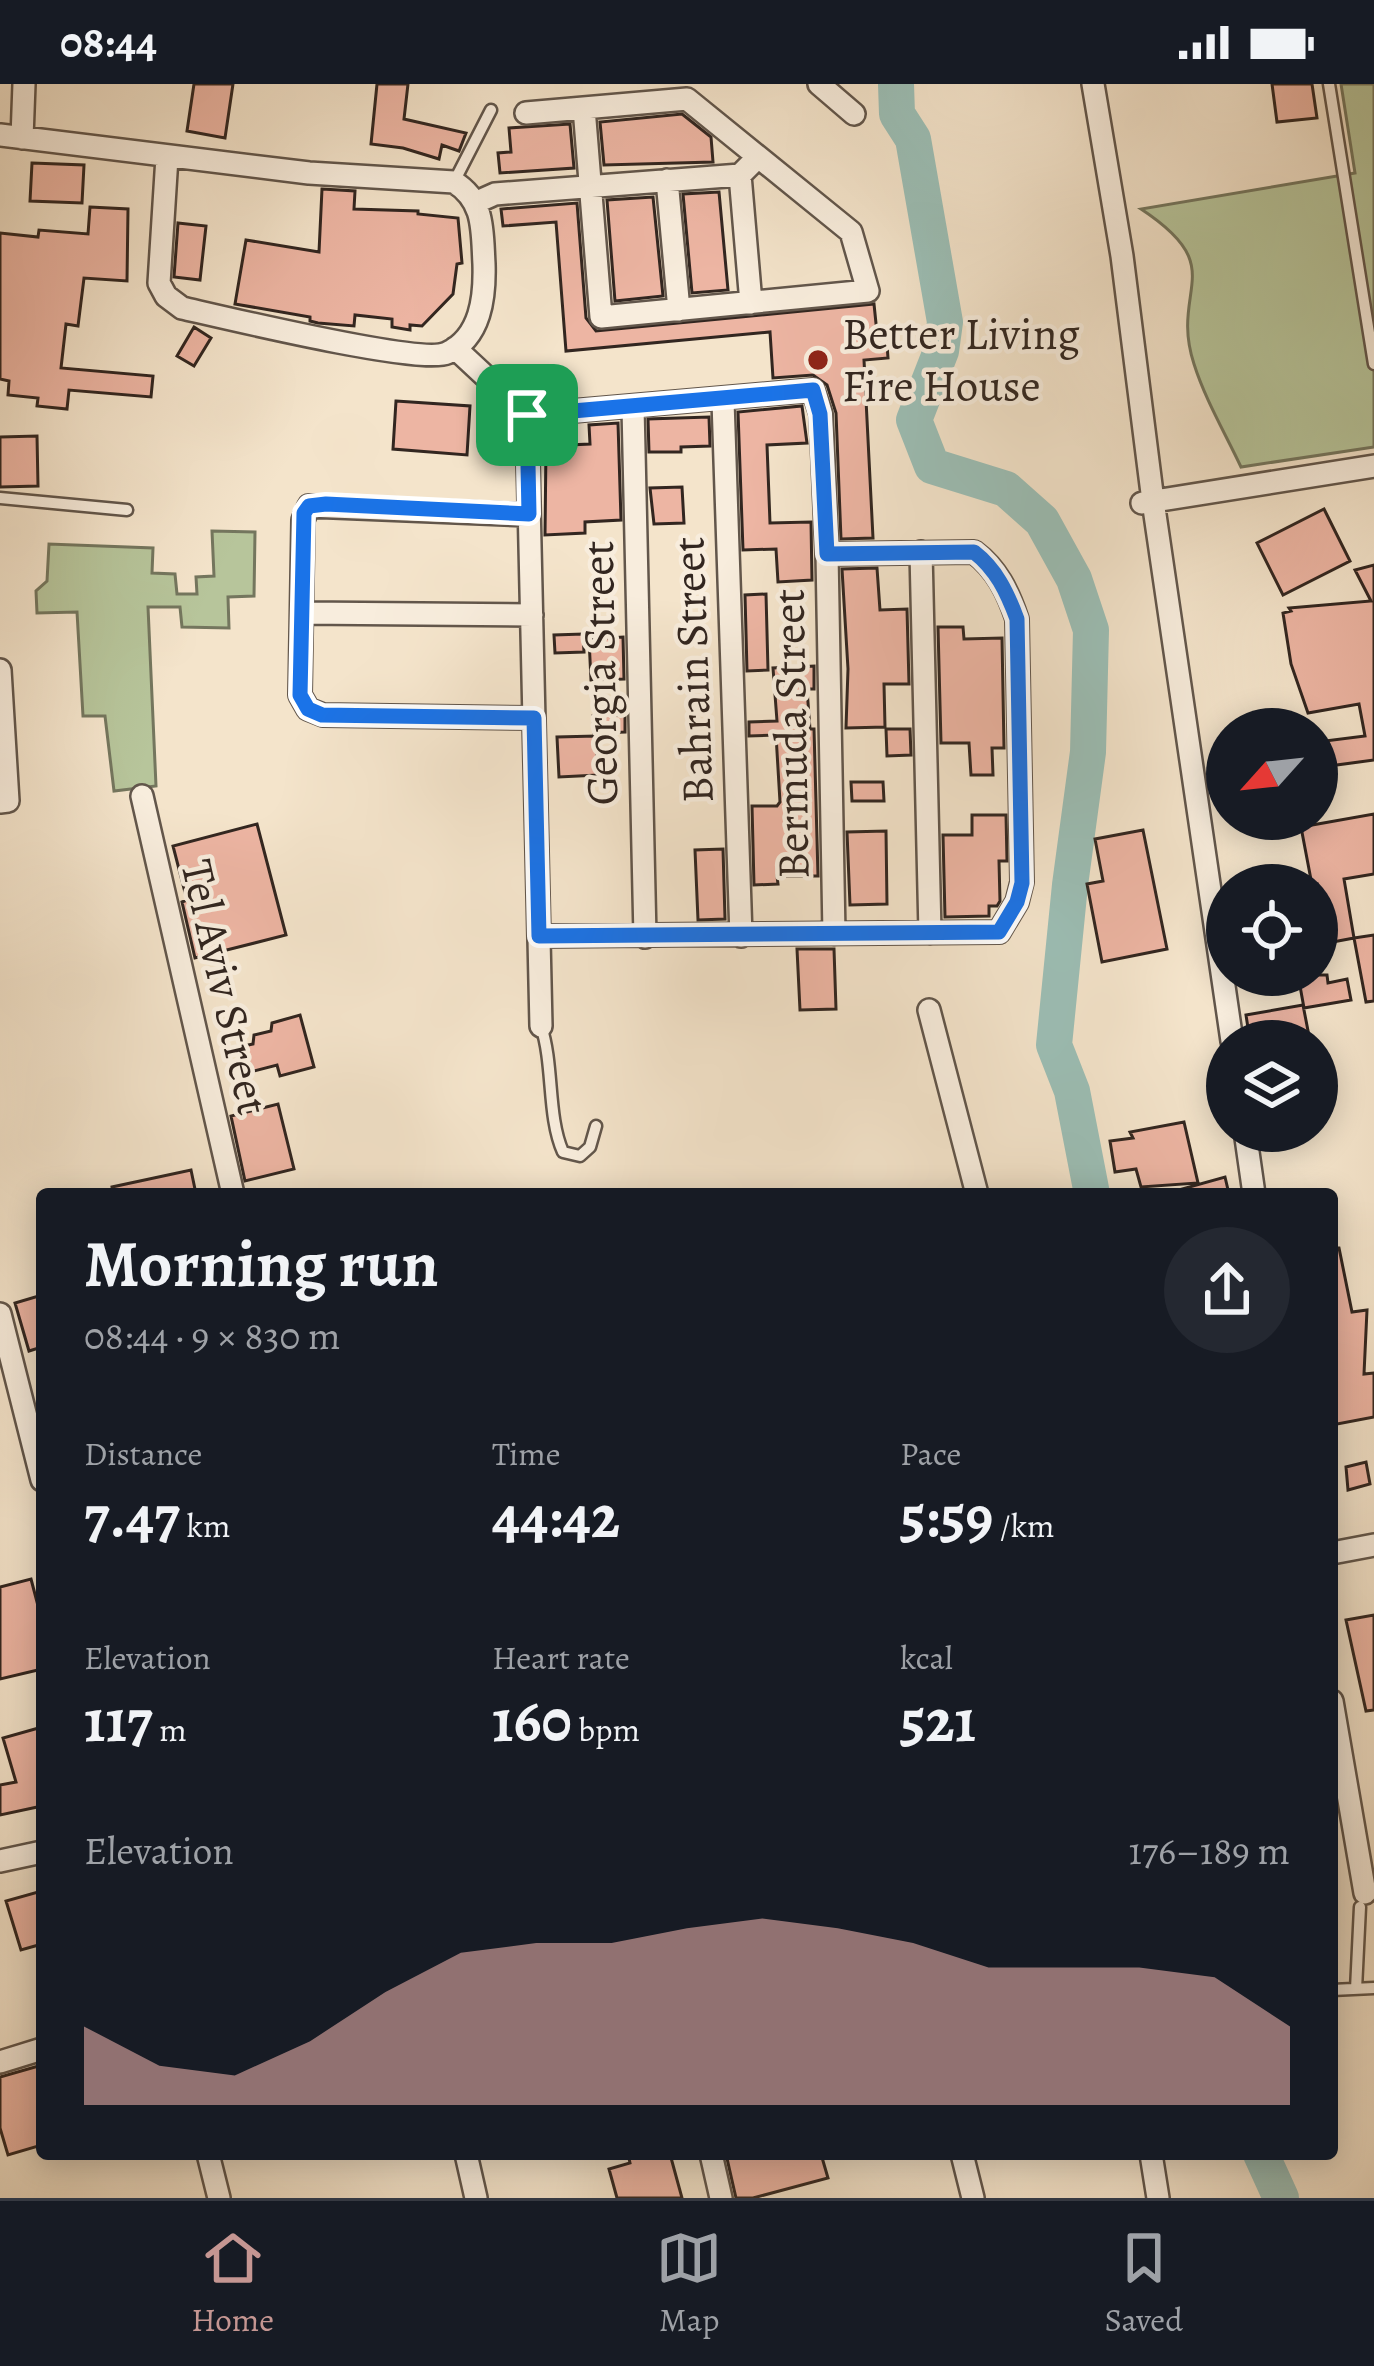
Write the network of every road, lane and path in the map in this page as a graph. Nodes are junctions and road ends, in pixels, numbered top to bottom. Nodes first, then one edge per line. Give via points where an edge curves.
1 (25, 84) edge
2 (819, 84) edge
3 (1093, 84) edge
4 (1329, 84) edge
5 (584, 108) junction
6 (491, 110) dead end
7 (526, 113) dead end
8 (854, 114) dead end
9 (11, 137) edge
10 (167, 157) junction
11 (756, 159) junction
12 (740, 176) junction
13 (667, 180) junction
14 (454, 182) junction
15 (590, 186) junction
16 (476, 202) junction
17 (751, 303) junction
18 (679, 310) junction
19 (455, 348) junction
20 (1374, 364) edge
21 (723, 401) junction
22 (633, 407) junction
23 (527, 415) junction
24 (1374, 466) edge
25 (0, 498) edge
26 (1147, 502) junction
27 (127, 510) dead end
28 (529, 514) junction
29 (921, 552) junction
30 (827, 554) junction
31 (302, 613) junction
32 (532, 615) junction
33 (0, 670) edge
34 (534, 718) junction
35 (142, 796) dead end
36 (0, 802) edge
37 (930, 933) junction
38 (833, 934) junction
39 (539, 936) junction
40 (741, 936) junction
41 (645, 938) junction
42 (929, 1010) dead end
43 (1229, 1020) edge
44 (541, 1026) joint
45 (596, 1126) dead end
46 (1248, 1152) edge
47 (232, 1188) edge
48 (975, 1188) edge
49 (1253, 1188) edge
50 (0, 1314) edge
51 (36, 1456) edge
52 (1374, 1545) edge
53 (1338, 1552) edge
54 (1338, 1740) edge
55 (36, 1853) edge
56 (0, 1861) edge
57 (1362, 1900) joint
58 (1374, 1988) edge
59 (1356, 1989) junction
60 (1338, 1990) edge
61 (36, 2051) edge
62 (0, 2062) edge
63 (210, 2160) edge
64 (467, 2160) edge
65 (712, 2160) edge
66 (964, 2160) edge
67 (1152, 2160) edge
68 (219, 2198) edge
69 (476, 2198) edge
70 (721, 2198) edge
71 (973, 2198) edge
72 (1158, 2198) edge

1 - 9 street
2 - 8 street
3 - 26 street via 1122,256
4 - 20 lane
5 - 7 street
5 - 11 street via 687,99
5 - 15 street
6 - 14 lane
9 - 10 street
10 - 14 street
10 - 19 street via 159,283 173,303 434,357
11 - 12 street
11 - 17 street via 851,232 868,291
12 - 13 street
12 - 17 street
13 - 15 street
13 - 18 street
14 - 16 street
15 - 16 street
15 - 18 street via 601,317
16 - 19 street via 485,291 473,328
17 - 18 street
19 - 23 street
21 - 22 street, Bermuda Street
21 - 30 street, Bermuda Street via 813,390
21 - 40 street, Bahrain Street
22 - 23 street, Bermuda Street
22 - 41 street, Georgia Street
23 - 28 street
24 - 26 street
25 - 27 lane
26 - 43 street
28 - 31 street via 309,506 302,520
28 - 32 street
29 - 30 street
29 - 37 street
29 - 37 street via 974,552 989,564 1017,619 1017,902 999,932
30 - 38 street, Bermuda Street
31 - 32 street
31 - 34 street via 300,695 313,713
32 - 34 street
33 - 36 street via 8,801
34 - 39 street
35 - 47 street, Tel Aviv Street
37 - 38 street
38 - 40 street
39 - 41 street
39 - 44 street
40 - 41 street
42 - 48 street
44 - 45 lane via 562,1152 580,1156
46 - 49 street
50 - 51 street
52 - 53 street
54 - 57 street
55 - 56 street
57 - 59 lane
58 - 59 lane
59 - 60 lane
61 - 62 street
63 - 68 street
64 - 69 street
65 - 70 street
66 - 71 street
67 - 72 street

